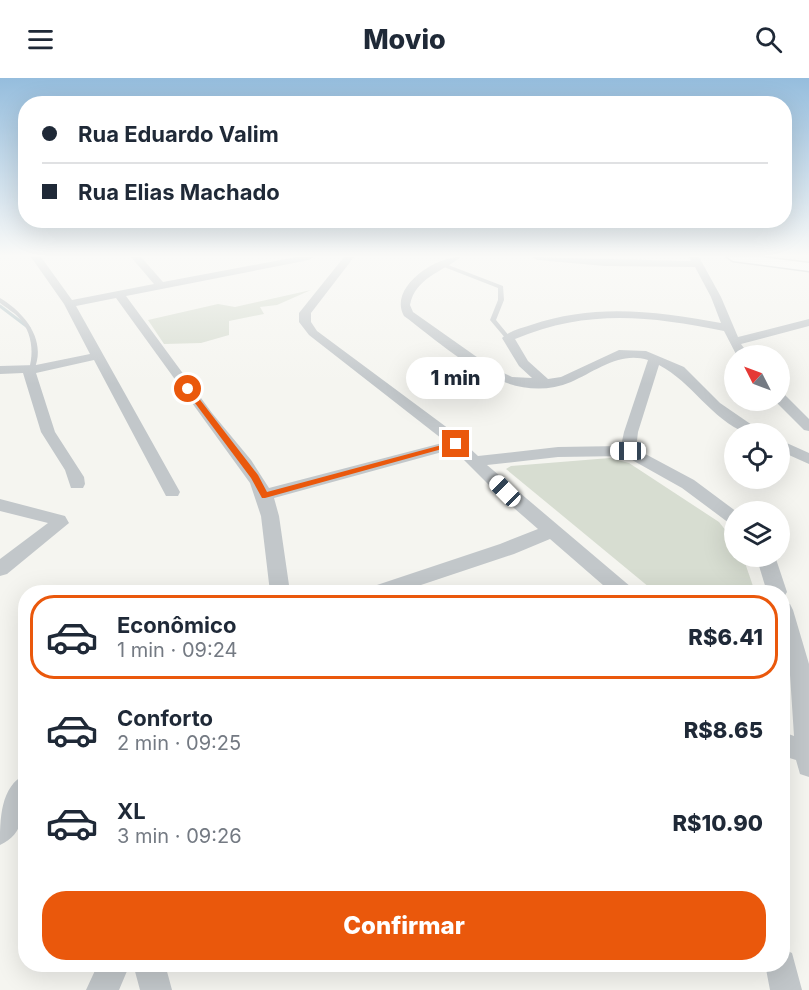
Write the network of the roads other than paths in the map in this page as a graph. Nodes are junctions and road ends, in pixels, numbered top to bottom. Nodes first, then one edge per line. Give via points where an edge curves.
1 (0, 300) edge
2 (66, 300) edge
3 (91, 300) edge
4 (123, 300) edge
5 (315, 300) edge
6 (407, 300) edge
7 (501, 300) edge
8 (717, 300) edge
9 (69, 304) junction
10 (809, 322) edge
11 (728, 328) junction
12 (508, 338) junction
13 (734, 342) junction
14 (736, 345) edge
15 (97, 356) junction
16 (655, 358) junction
17 (30, 369) junction
18 (0, 370) edge
19 (545, 383) junction
20 (790, 408) edge
21 (741, 423) edge
22 (809, 427) edge
23 (456, 444) junction
24 (790, 450) edge
25 (628, 451) junction
26 (809, 459) edge
27 (475, 461) junction
28 (77, 484) dead end
29 (172, 492) dead end
30 (265, 495) junction
31 (0, 505) edge
32 (724, 511) edge
33 (551, 531) junction
34 (769, 567) edge
35 (0, 570) edge
36 (278, 585) edge
37 (399, 585) edge
38 (616, 585) edge
39 (775, 585) edge
40 (790, 631) edge
41 (805, 676) edge
42 (799, 753) edge
43 (18, 801) edge
44 (0, 831) edge
45 (111, 972) edge
46 (151, 972) edge
47 (783, 972) edge
48 (102, 990) edge
49 (156, 990) edge
50 (786, 990) edge

1 - 17 lane via 24,320 35,341 36,357
2 - 9 street
3 - 9 street
4 - 30 street
5 - 23 street via 303,318 313,333
6 - 19 street via 404,305 408,314 497,376 517,382
7 - 12 lane via 494,320
8 - 11 street
9 - 15 street
10 - 13 street
11 - 12 street via 660,316 604,314 568,318
11 - 13 street
12 - 19 street via 523,363
13 - 14 street
15 - 17 street
15 - 29 street
16 - 19 street via 617,354 572,376
16 - 21 street via 672,365 715,406
16 - 25 street
17 - 18 street
17 - 28 street via 47,429 77,476
20 - 22 street
23 - 27 street
23 - 30 street
24 - 26 street
25 - 27 street via 558,452
25 - 32 street via 688,484
27 - 33 street
30 - 36 street
31 - 35 street via 59,520 59,526
33 - 37 street
33 - 38 street
34 - 39 street
40 - 41 street
41 - 42 street
43 - 44 street
45 - 48 street
46 - 49 street
47 - 50 street

